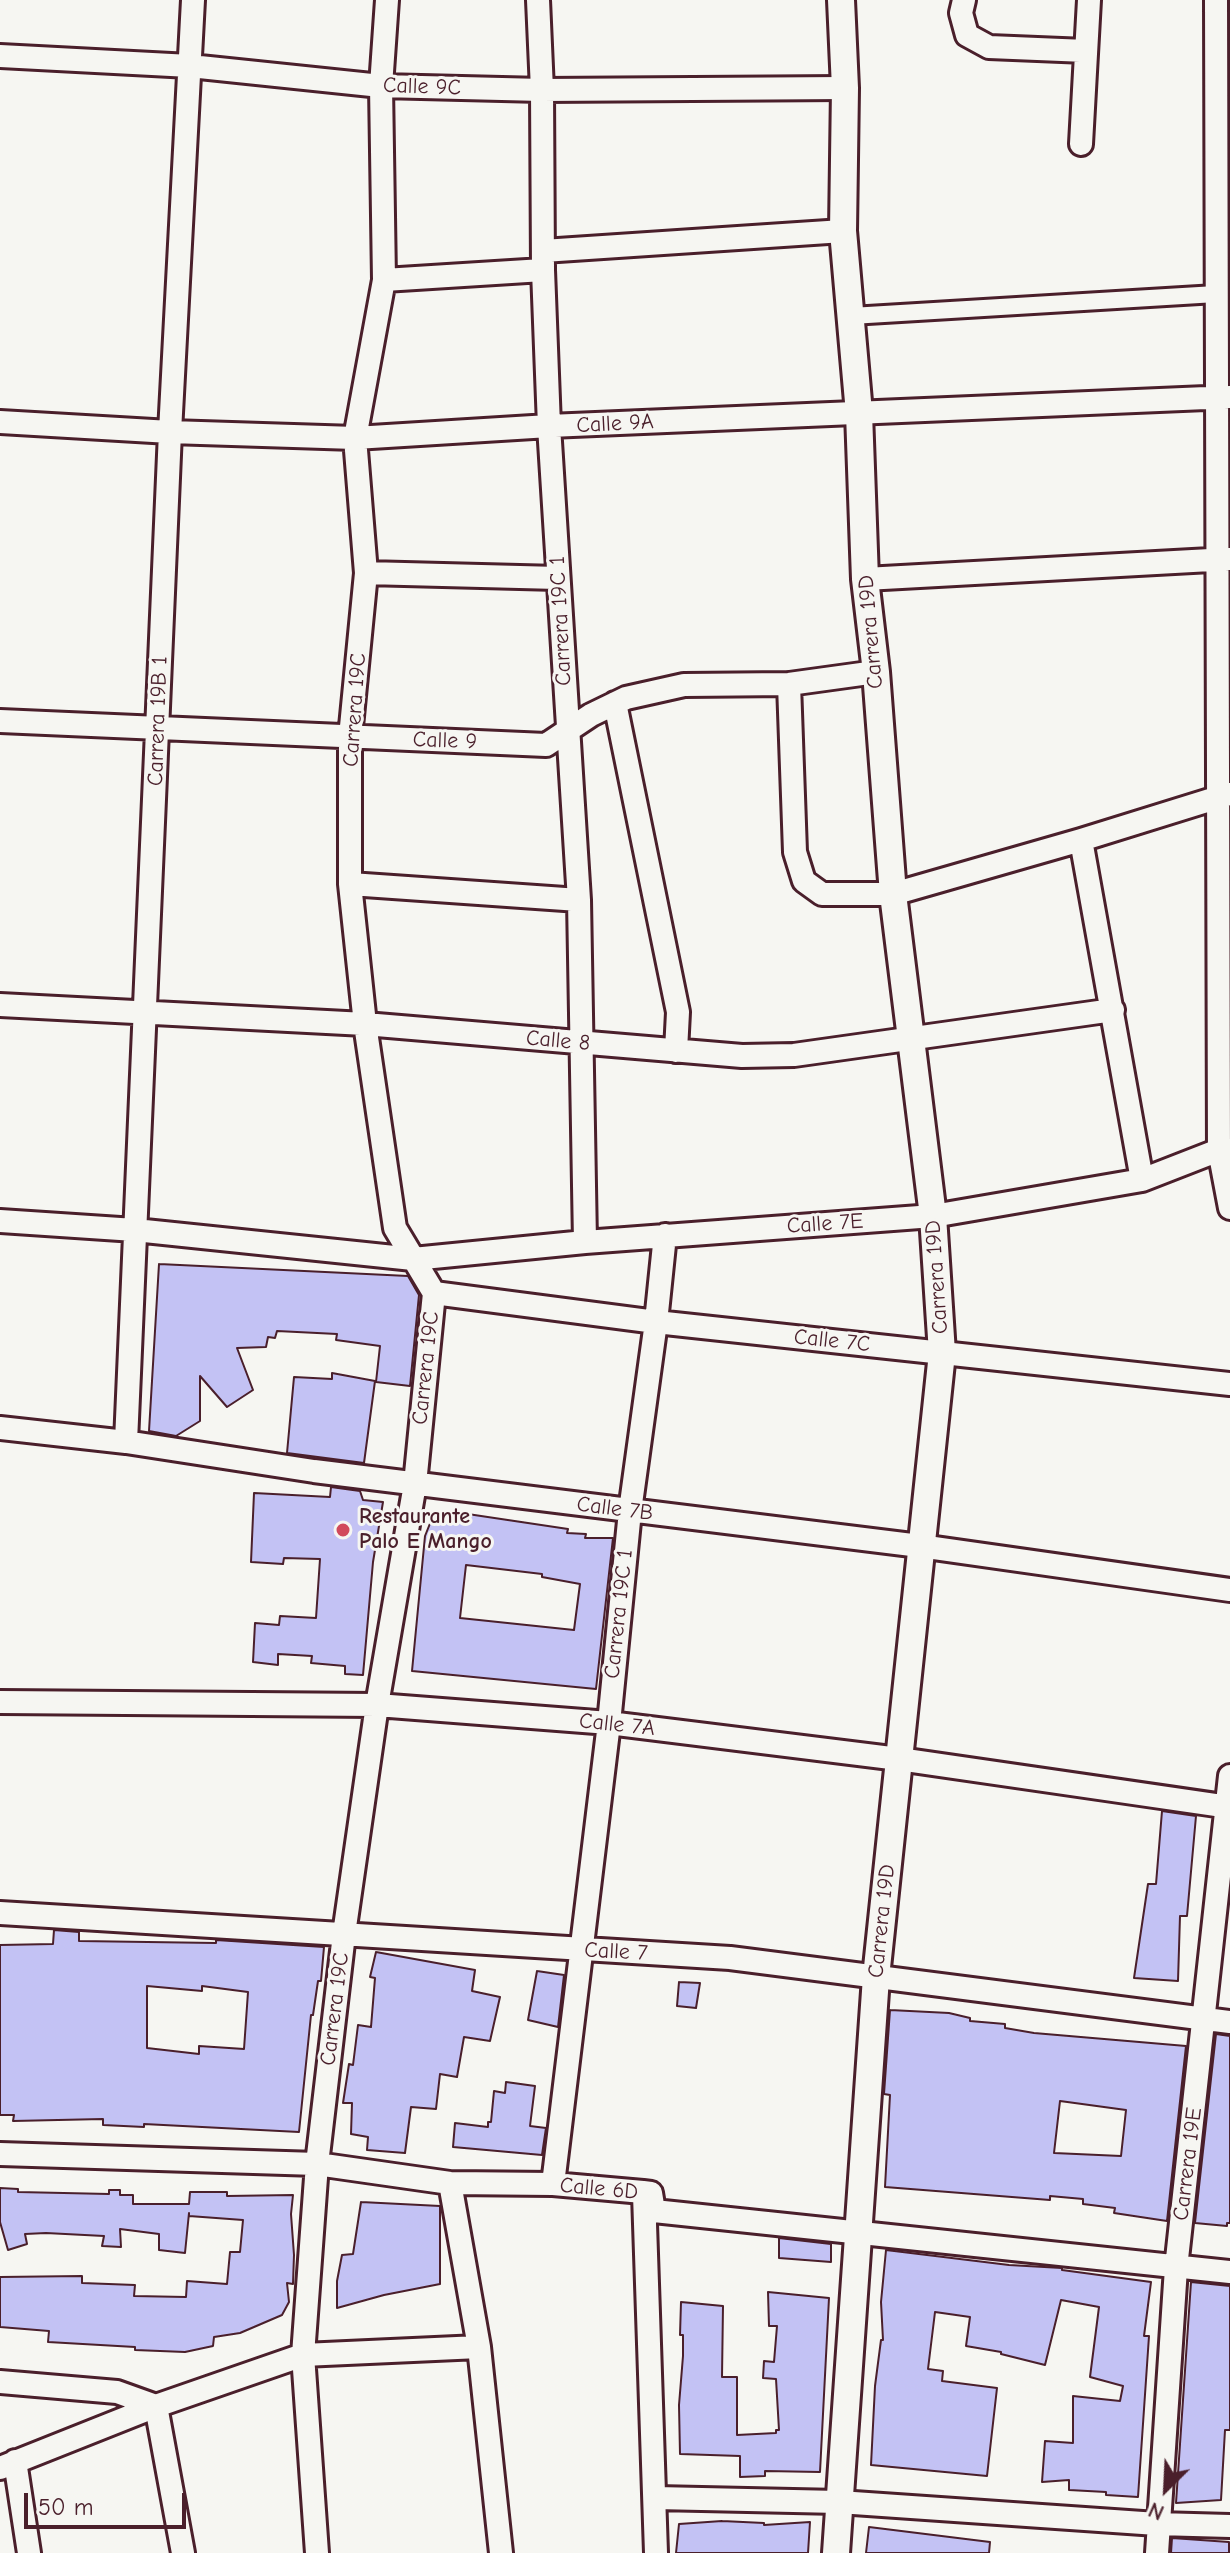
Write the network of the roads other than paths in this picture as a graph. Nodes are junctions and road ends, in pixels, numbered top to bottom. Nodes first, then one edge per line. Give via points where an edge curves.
1 (193, 0) edge
2 (387, 0) edge
3 (538, 0) edge
4 (841, 0) edge
5 (964, 0) edge
6 (1089, 0) edge
7 (1216, 0) edge
8 (1086, 51) junction
9 (0, 56) edge
10 (190, 66) junction
11 (381, 86) junction
12 (845, 88) junction
13 (542, 90) junction
14 (1081, 144) dead end
15 (843, 231) junction
16 (543, 260) junction
17 (384, 280) junction
18 (1216, 294) junction
19 (851, 316) junction
20 (1224, 397) edge
21 (859, 413) junction
22 (0, 422) edge
23 (549, 426) junction
24 (170, 432) junction
25 (355, 438) junction
26 (1224, 559) edge
27 (366, 573) junction
28 (558, 578) junction
29 (865, 579) junction
30 (876, 672) junction
31 (789, 684) junction
32 (615, 703) junction
33 (0, 721) edge
34 (157, 728) junction
35 (567, 730) junction
36 (350, 737) junction
37 (1224, 794) edge
38 (1081, 840) junction
39 (350, 884) junction
40 (893, 894) junction
41 (579, 900) junction
42 (0, 1005) edge
43 (1113, 1010) junction
44 (145, 1013) junction
45 (365, 1024) junction
46 (911, 1037) junction
47 (583, 1044) junction
48 (676, 1051) junction
49 (1224, 1150) edge
50 (1142, 1180) junction
51 (1230, 1208) edge
52 (933, 1216) junction
53 (0, 1221) edge
54 (135, 1230) junction
55 (665, 1235) junction
56 (585, 1242) junction
57 (413, 1259) junction
58 (434, 1293) junction
59 (656, 1322) junction
60 (942, 1353) junction
61 (1230, 1384) edge
62 (0, 1428) edge
63 (126, 1442) junction
64 (415, 1484) junction
65 (630, 1511) junction
66 (920, 1546) junction
67 (1230, 1590) edge
68 (0, 1702) edge
69 (377, 1705) junction
70 (609, 1723) junction
71 (899, 1759) junction
72 (1230, 1776) edge
73 (1228, 1807) edge
74 (0, 1913) edge
75 (344, 1934) junction
76 (581, 1949) junction
77 (876, 1977) junction
78 (1205, 2019) junction
79 (1230, 2022) edge
80 (0, 2154) edge
81 (317, 2164) junction
82 (450, 2183) junction
83 (553, 2184) junction
84 (643, 2192) junction
85 (860, 2234) junction
86 (1176, 2268) junction
87 (1230, 2272) edge
88 (479, 2347) junction
89 (303, 2355) junction
90 (0, 2382) edge
91 (156, 2406) junction
92 (8, 2465) edge
93 (656, 2498) junction
94 (839, 2502) junction
95 (1157, 2524) junction
96 (1230, 2526) edge
97 (29, 2553) edge
98 (183, 2553) edge
99 (317, 2553) edge
100 (501, 2553) edge
101 (656, 2553) edge
102 (836, 2553) edge
103 (1157, 2553) edge

1 - 10 street, Carrera 19B 1
2 - 11 street, Carrera 19C
3 - 13 street, Carrera 19C 1
4 - 12 street, Carrera 19D
5 - 8 street via 961,13 967,35 989,47
6 - 8 street
7 - 18 street
8 - 14 street
9 - 10 street, Calle 9C
10 - 11 street, Calle 9C
10 - 24 street, Carrera 19B 1
11 - 13 street, Calle 9C
11 - 17 street, Carrera 19C
12 - 13 street, Calle 9C
12 - 15 street, Carrera 19D
13 - 16 street, Carrera 19C 1
15 - 16 street
15 - 19 street, Carrera 19D
16 - 17 street
16 - 23 street, Carrera 19C 1
17 - 25 street, Carrera 19C
18 - 19 street
18 - 20 street
19 - 21 street, Carrera 19D
20 - 21 street, Calle 9A
20 - 26 street
21 - 23 street, Calle 9A
21 - 29 street, Carrera 19D
22 - 24 street, Calle 9A
23 - 25 street, Calle 9A
23 - 28 street, Carrera 19C 1
24 - 25 street, Calle 9A
24 - 34 street, Carrera 19B 1
25 - 27 street, Carrera 19C
26 - 29 street
26 - 37 street
27 - 28 street
27 - 36 street, Carrera 19C
28 - 35 street, Carrera 19C 1
29 - 30 street, Carrera 19D
30 - 31 street, Calle 9
30 - 40 street, Carrera 19D
31 - 32 street, Calle 9 via 684,685
31 - 40 street via 795,852 804,881 822,894
32 - 35 street, Calle 9
32 - 48 street via 678,1012
33 - 34 street, Calle 9
34 - 36 street, Calle 9
34 - 44 street, Carrera 19B 1
35 - 36 street, Calle 9 via 546,745
35 - 41 street, Carrera 19C 1
36 - 39 street, Carrera 19C
37 - 38 street
37 - 49 street
38 - 40 street
38 - 43 street
39 - 41 street
39 - 45 street, Carrera 19C
40 - 46 street, Carrera 19D
41 - 47 street, Carrera 19C 1
42 - 44 street, Calle 8
43 - 46 street, Calle 8
43 - 50 street
44 - 45 street, Calle 8
44 - 54 street, Carrera 19B 1
45 - 47 street, Calle 8
45 - 57 street, Carrera 19C via 395,1228
46 - 48 street, Calle 8 via 794,1055
46 - 52 street, Carrera 19D
47 - 48 street, Calle 8
47 - 56 street, Carrera 19C 1
49 - 50 street, Calle 7E
49 - 51 street
50 - 52 street, Calle 7E
52 - 55 street, Calle 7E
52 - 60 street, Carrera 19D
53 - 54 street
54 - 57 street
54 - 63 street, Carrera 19B 1
55 - 56 street, Calle 7E
55 - 59 street, Carrera 19C 1
56 - 57 street, Calle 7E
57 - 58 street, Carrera 19C
58 - 59 street, Calle 7C
58 - 64 street, Carrera 19C
59 - 60 street, Calle 7C
59 - 65 street, Carrera 19C 1
60 - 61 street, Calle 7C
60 - 66 street, Carrera 19D
62 - 63 street, Calle 7B
63 - 64 street, Calle 7B
64 - 65 street, Calle 7B
64 - 69 street, Carrera 19C
65 - 66 street, Calle 7B
65 - 70 street, Carrera 19C 1
66 - 67 street, Calle 7B
66 - 71 street, Carrera 19D
68 - 69 street, Calle 7A
69 - 70 street, Calle 7A
69 - 75 street, Carrera 19C
70 - 71 street, Calle 7A
70 - 76 street, Carrera 19C 1
71 - 73 street, Calle 7A
71 - 77 street, Carrera 19D
72 - 73 street, Carrera 19E
73 - 78 street, Carrera 19E
74 - 75 street, Calle 7
75 - 76 street, Calle 7
75 - 81 street, Carrera 19C
76 - 77 street, Calle 7 via 730,1958
76 - 83 street, Carrera 19C 1
77 - 78 street, Calle 7
77 - 85 street, Carrera 19D
78 - 79 street, Calle 7
78 - 86 street, Carrera 19E
80 - 81 street, Calle 6D
81 - 82 street, Calle 6D
81 - 89 street, Carrera 19C
82 - 83 street, Calle 6D
82 - 88 street
83 - 84 street, Calle 6D
84 - 85 street, Calle 6D via 651,2193 654,2211
84 - 93 street
85 - 86 street, Calle 6D
85 - 94 street, Carrera 19D
86 - 87 street, Calle 6D
86 - 95 street, Carrera 19E
88 - 89 street
88 - 100 street
89 - 91 street
89 - 99 street, Carrera 19C
90 - 91 street via 117,2392
91 - 92 street
91 - 98 street
92 - 97 street
93 - 94 street
93 - 101 street
94 - 95 street
94 - 102 street, Carrera 19D
95 - 96 street
95 - 103 street, Carrera 19E

